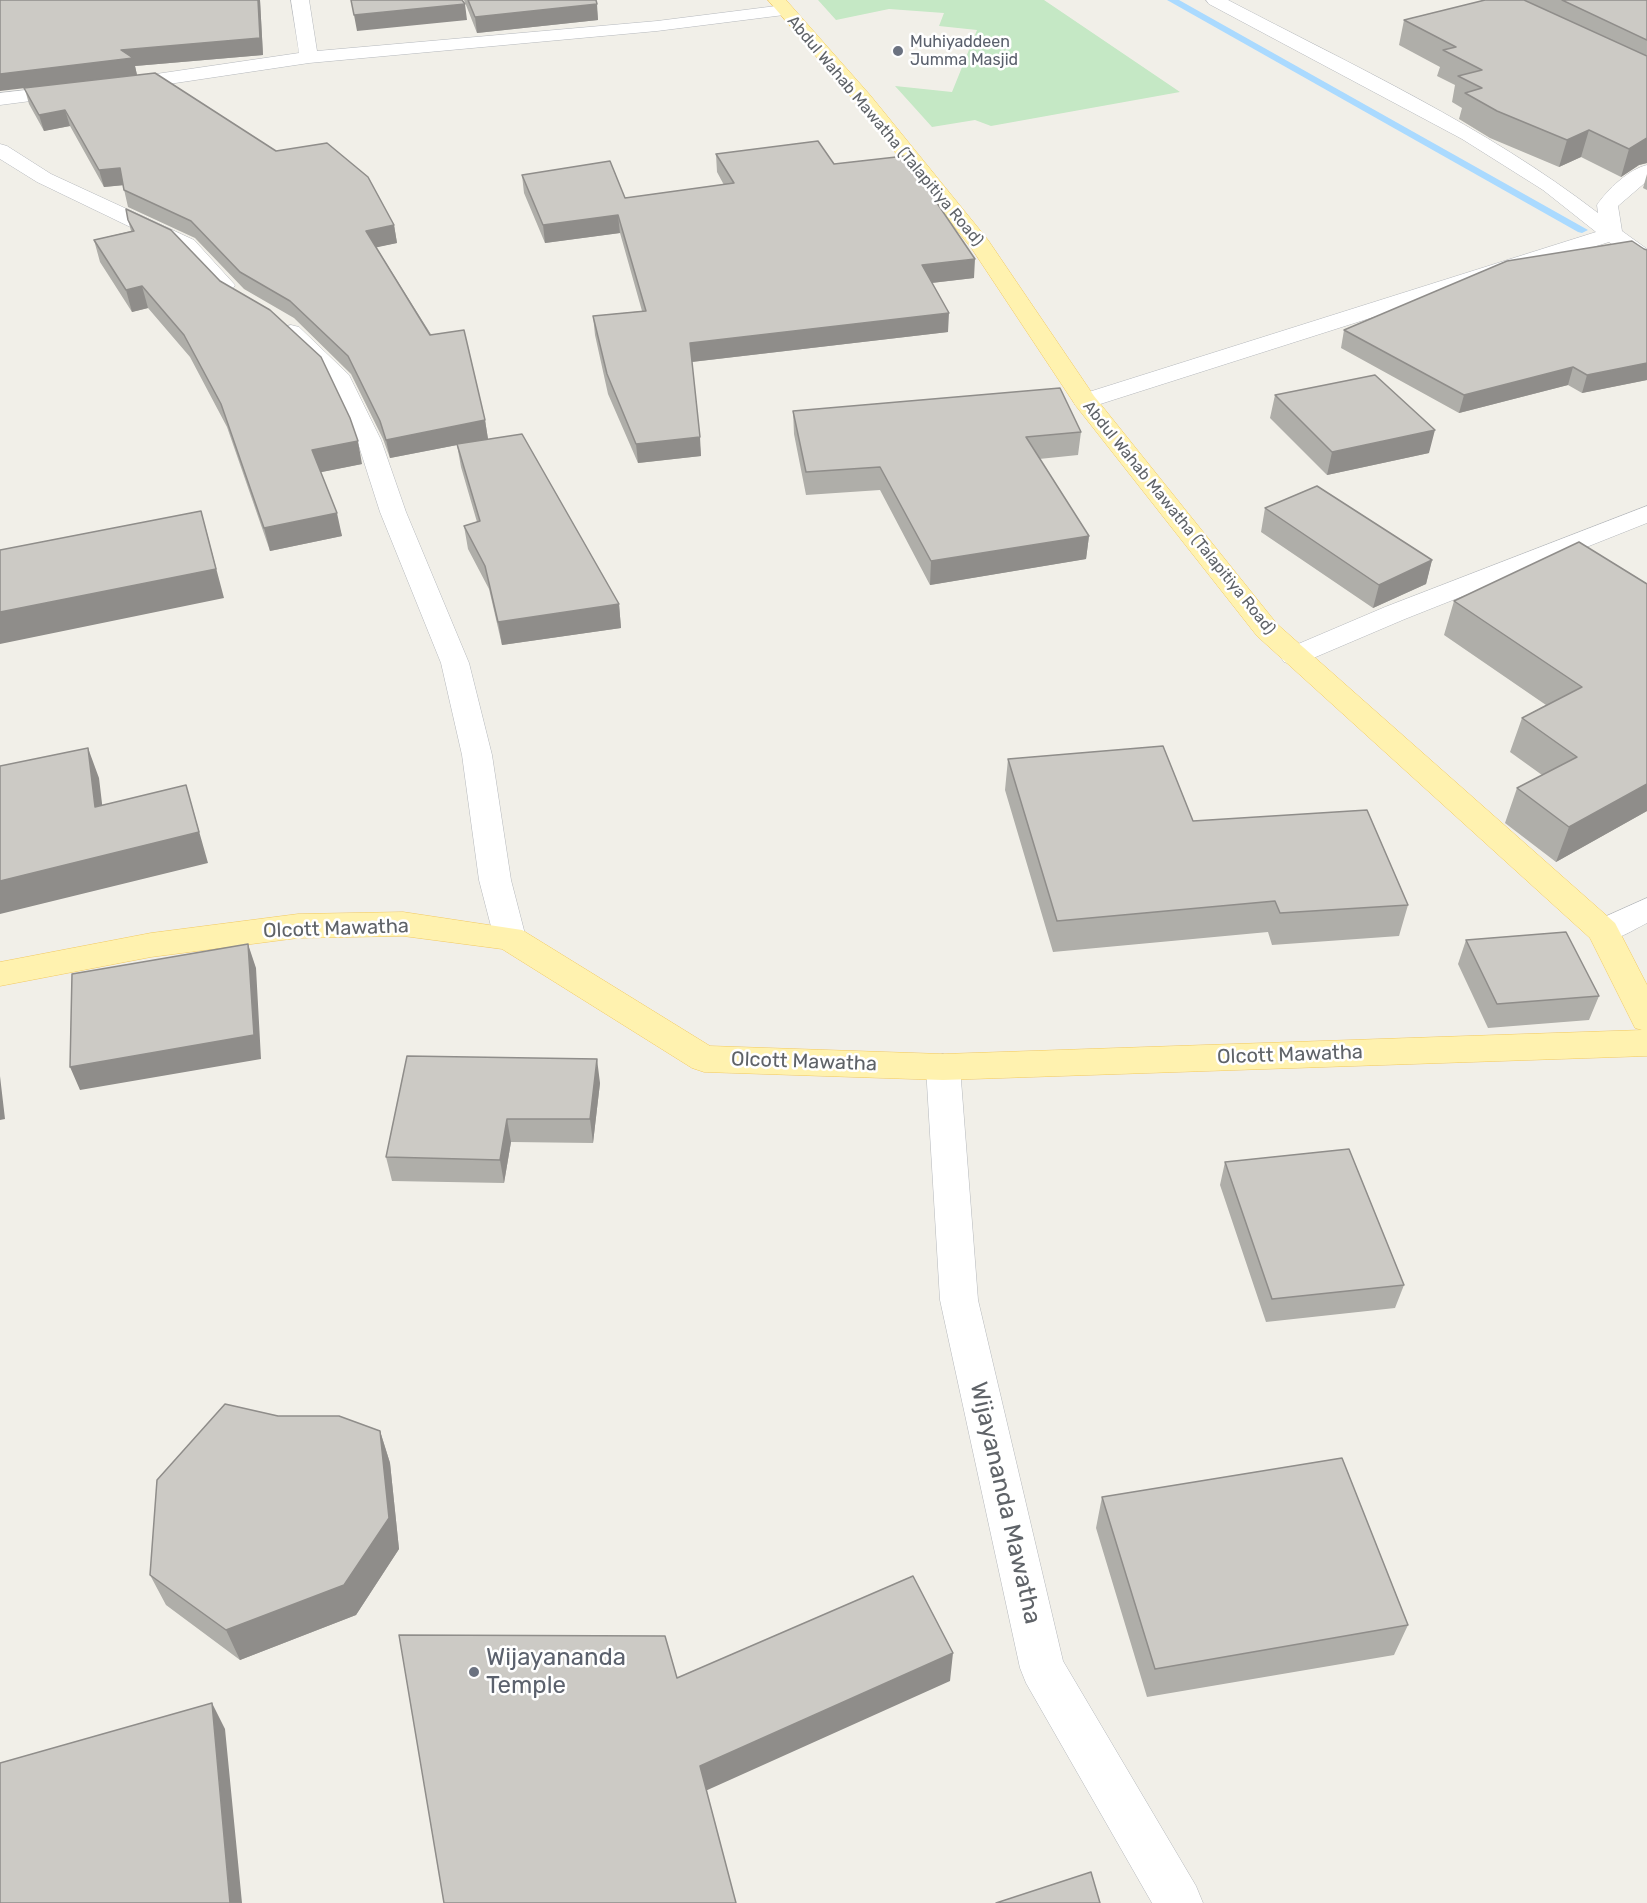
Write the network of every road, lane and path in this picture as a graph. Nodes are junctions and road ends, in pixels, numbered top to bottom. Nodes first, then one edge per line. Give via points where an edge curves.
1 (300, 0) edge
2 (1215, 0) edge
3 (781, 5) edge
4 (309, 57) junction
5 (0, 99) edge
6 (0, 150) edge
7 (1647, 171) edge
8 (1612, 234) junction
9 (1647, 259) edge
10 (245, 302) edge
11 (274, 319) edge
12 (1085, 401) junction
13 (1647, 514) edge
14 (1294, 656) junction
15 (1647, 909) edge
16 (1603, 931) junction
17 (510, 938) junction
18 (0, 974) edge
19 (1647, 1019) edge
20 (1647, 1043) edge
21 (943, 1067) junction
22 (1179, 1903) edge

1 - 4 street
2 - 8 street via 1468,135 1550,186
3 - 4 street via 657,26
3 - 12 main road, Abdul Wahab Mawatha (Talapitiya Road) via 980,244
4 - 5 street
6 - 10 street via 44,178 186,245
7 - 8 street via 1607,205
8 - 9 street
8 - 12 street
11 - 17 street via 337,375 369,440 393,512 455,663 477,755 495,880
12 - 14 main road, Abdul Wahab Mawatha (Talapitiya Road) via 1267,630
13 - 14 street
14 - 16 main road, Abdul Wahab Mawatha (Talapitiya Road)
15 - 16 street
16 - 19 main road, Abdul Wahab Mawatha (Talapitiya Road)
17 - 18 main road, Olcott Mawatha via 403,924 298,926 151,945
17 - 21 main road, Olcott Mawatha via 704,1059
20 - 21 main road, Olcott Mawatha
21 - 22 street, Wijayananda Mawatha via 959,1300 1042,1668

